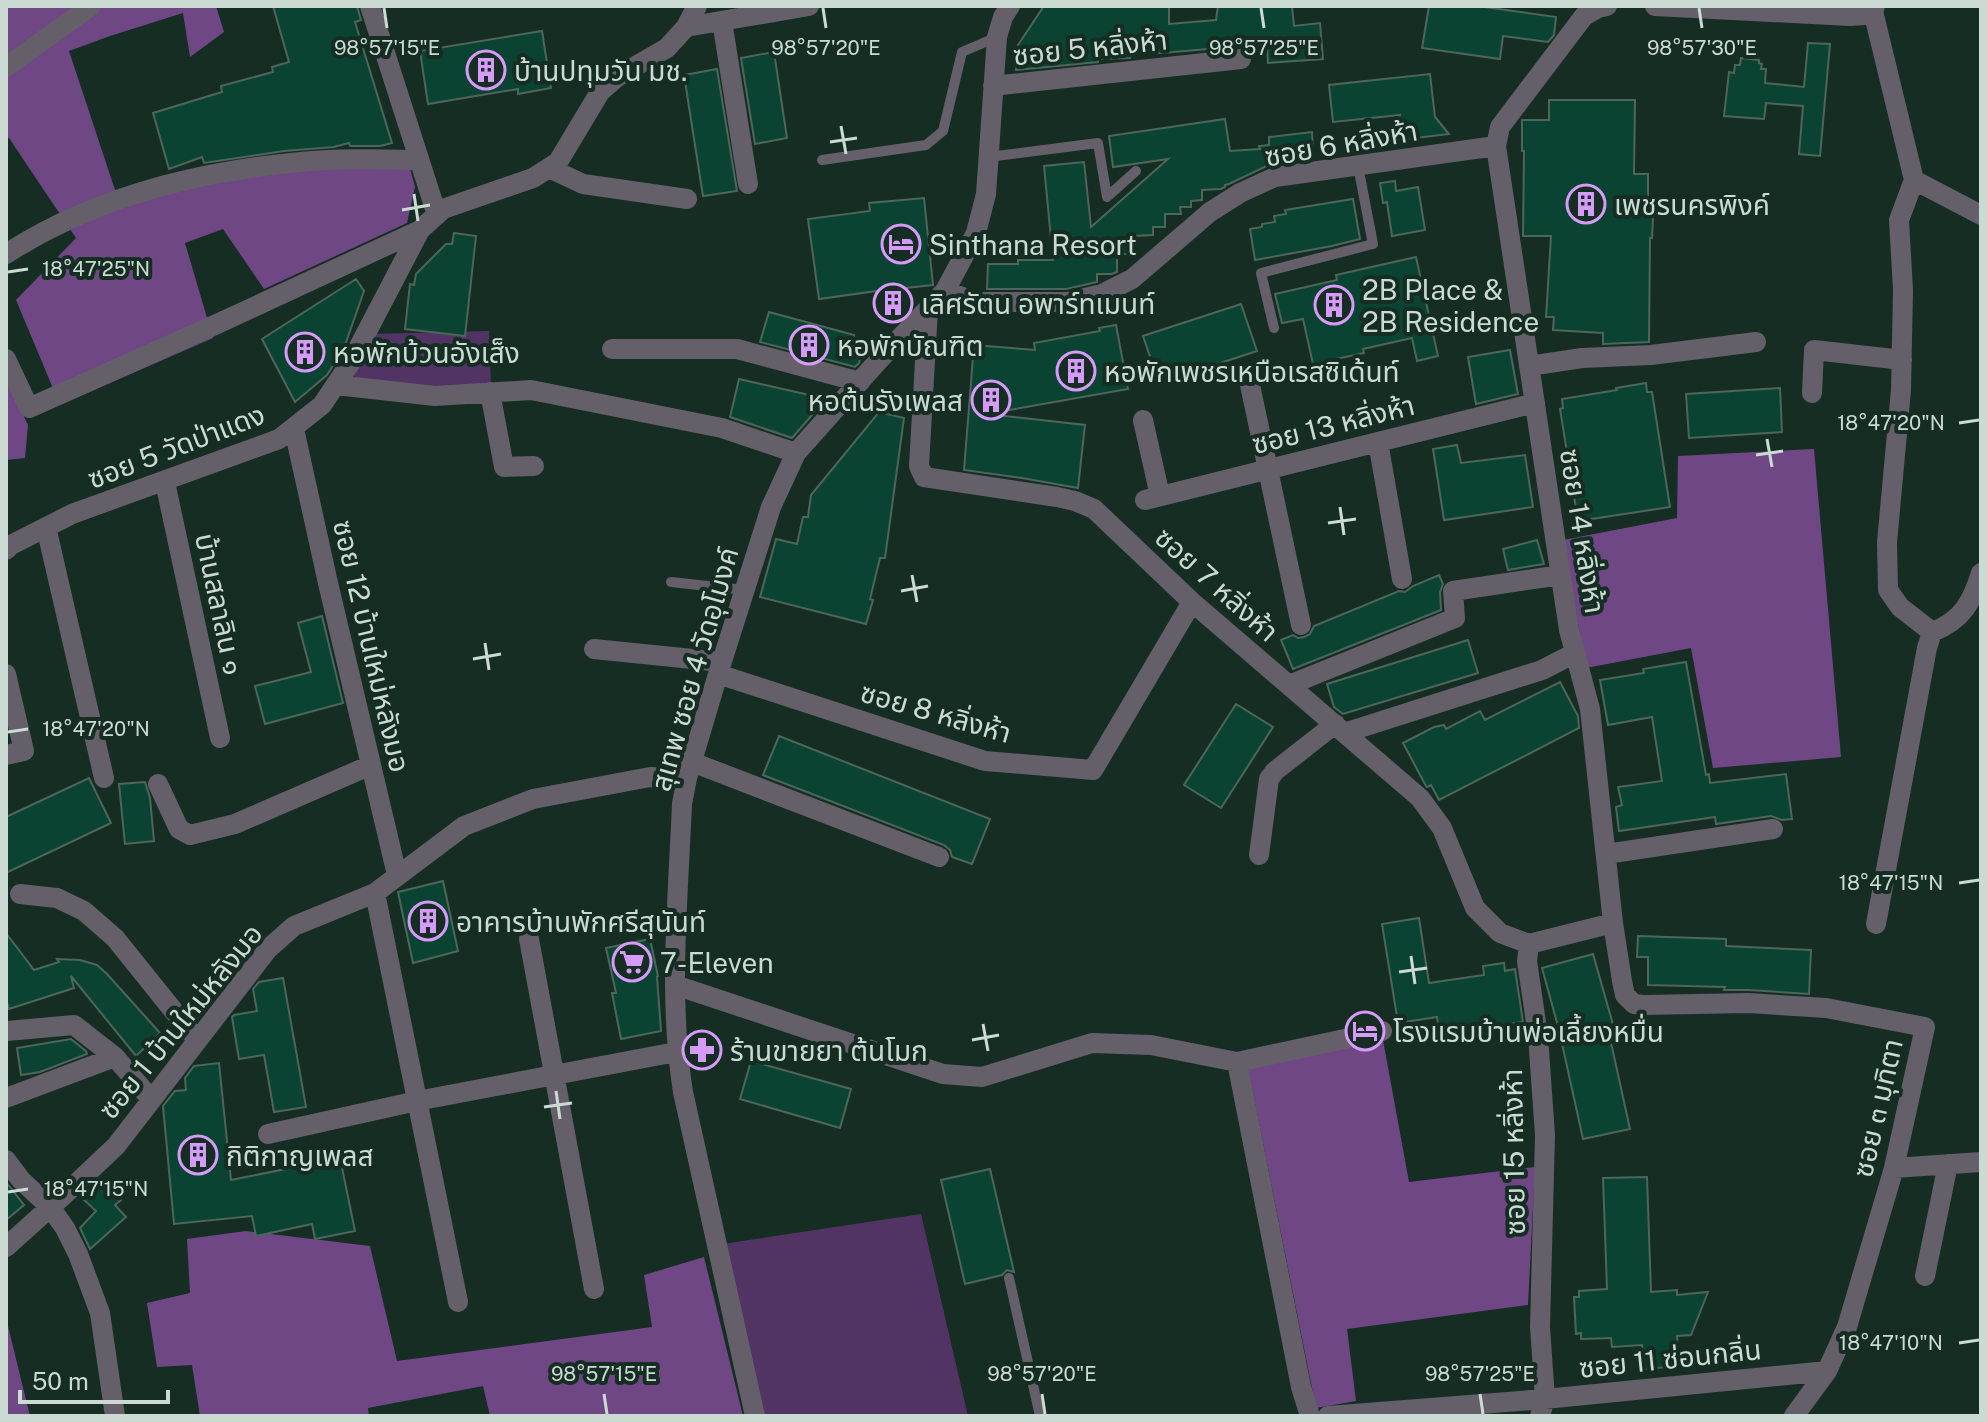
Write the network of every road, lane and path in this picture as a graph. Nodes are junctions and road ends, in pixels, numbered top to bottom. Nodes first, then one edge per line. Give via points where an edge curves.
1 (91, 6) edge
2 (370, 6) edge
3 (697, 6) edge
4 (809, 6) edge
5 (1010, 6) edge
6 (1607, 6) edge
7 (1655, 6) edge
8 (1874, 9) edge
9 (722, 21) junction
10 (686, 27) junction
11 (997, 37) junction
12 (1241, 59) dead end
13 (6, 67) edge
14 (993, 86) junction
15 (1496, 146) junction
16 (988, 157) junction
17 (419, 160) junction
18 (822, 160) dead end
19 (1358, 166) junction
20 (549, 168) junction
21 (1136, 171) dead end
22 (1914, 180) junction
23 (748, 184) dead end
24 (687, 199) dead end
25 (437, 215) junction
26 (1981, 215) edge
27 (420, 230) junction
28 (6, 254) edge
29 (945, 291) junction
30 (928, 309) junction
31 (1274, 328) dead end
32 (1756, 342) dead end
33 (612, 349) dead end
34 (6, 359) edge
35 (1902, 360) junction
36 (1529, 366) junction
37 (860, 382) junction
38 (336, 385) junction
39 (1250, 385) dead end
40 (490, 392) junction
41 (1812, 393) dead end
42 (1535, 403) junction
43 (1143, 420) dead end
44 (294, 429) junction
45 (1378, 442) junction
46 (796, 453) junction
47 (534, 466) dead end
48 (1268, 469) junction
49 (165, 482) junction
50 (46, 527) junction
51 (6, 550) edge
52 (1981, 573) edge
53 (1561, 575) junction
54 (1402, 579) dead end
55 (671, 582) dead end
56 (744, 590) junction
57 (1192, 602) junction
58 (1301, 625) dead end
59 (1932, 632) junction
60 (594, 649) dead end
61 (1575, 653) junction
62 (720, 668) junction
63 (6, 674) edge
64 (1289, 685) junction
65 (1339, 728) junction
66 (220, 738) dead end
67 (6, 755) edge
68 (371, 765) junction
69 (690, 770) junction
70 (104, 778) dead end
71 (158, 784) dead end
72 (1773, 829) dead end
73 (1606, 854) junction
74 (1259, 855) dead end
75 (939, 857) dead end
76 (397, 875) junction
77 (375, 893) junction
78 (20, 894) dead end
79 (1613, 923) junction
80 (1876, 924) dead end
81 (529, 939) dead end
82 (1529, 944) junction
83 (675, 985) junction
84 (7, 1031) edge
85 (1382, 1031) dead end
86 (197, 1040) junction
87 (676, 1052) junction
88 (115, 1057) junction
89 (1237, 1062) junction
90 (554, 1075) junction
91 (6, 1098) edge
92 (151, 1099) junction
93 (417, 1101) junction
94 (268, 1134) dead end
95 (6, 1160) edge
96 (1981, 1162) edge
97 (1948, 1164) junction
98 (1894, 1168) junction
99 (50, 1207) junction
100 (6, 1247) edge
101 (1925, 1276) dead end
102 (1009, 1278) dead end
103 (594, 1289) dead end
104 (458, 1302) dead end
105 (1827, 1371) junction
106 (1543, 1408) edge
107 (115, 1416) edge
108 (755, 1416) edge
109 (1040, 1416) edge
110 (1310, 1416) edge
111 (1328, 1416) edge
112 (1794, 1416) edge

1 - 13 street
2 - 17 street
3 - 10 street, ซอย 5 วัดป่าแดง
4 - 9 street
5 - 11 street, สุเทพ ซอย 4 วัดอุโมงค์
6 - 15 street via 1584,16 1500,127
7 - 8 street via 1850,16
8 - 22 street
9 - 10 street
9 - 23 street
10 - 20 street, ซอย 5 วัดป่าแดง via 667,48 600,92 558,162
11 - 14 street, สุเทพ ซอย 4 วัดอุโมงค์
11 - 18 lane via 962,52 943,131 926,145
12 - 14 street, ซอย 5 หลิ่งห้า
14 - 16 street, สุเทพ ซอย 4 วัดอุโมงค์
15 - 19 street, ซอย 6 หลิ่งห้า
15 - 36 street, ซอย 14 หลิ่งห้า
16 - 21 lane via 1098,143 1107,197
16 - 29 street, สุเทพ ซอย 4 วัดอุโมงค์ via 976,233
17 - 25 street
17 - 28 street via 267,166 159,187 81,213
19 - 29 street, ซอย 6 หลิ่งห้า via 1275,177 1240,193 1132,279 1102,294 1068,302 977,302
19 - 31 lane via 1373,244 1261,273
20 - 24 street via 583,184
20 - 25 street, ซอย 5 วัดป่าแดง
22 - 26 street
22 - 35 street via 1899,220
25 - 27 street, ซอย 5 วัดป่าแดง
27 - 34 street via 29,408
27 - 38 street, ซอย 5 วัดป่าแดง
29 - 30 street, สุเทพ ซอย 4 วัดอุโมงค์
30 - 37 street, สุเทพ ซอย 4 วัดอุโมงค์
30 - 57 street, ซอย 7 หลิ่งห้า via 919,466 924,477 1057,497 1094,509
32 - 36 street
33 - 37 street via 737,349
35 - 41 street via 1814,350
35 - 59 street via 1888,590 1900,607
36 - 42 street, ซอย 14 หลิ่งห้า
37 - 46 street, สุเทพ ซอย 4 วัดอุโมงค์
38 - 40 street via 435,396
38 - 44 street, ซอย 5 วัดป่าแดง
39 - 48 street
40 - 46 street via 531,390 722,428
40 - 47 street via 504,467
42 - 45 street, ซอย 13 หลิ่งห้า
42 - 53 street, ซอย 14 หลิ่งห้า
43 - 48 street, ซอย 13 หลิ่งห้า via 1152,498
44 - 49 street, ซอย 5 วัดป่าแดง
44 - 68 street, ซอย 12 บ้านใหม่หลังมอ
45 - 48 street, ซอย 13 หลิ่งห้า
45 - 54 street
46 - 56 street, สุเทพ ซอย 4 วัดอุโมงค์ via 771,507
48 - 58 street
49 - 50 street, ซอย 5 วัดป่าแดง
49 - 66 street, บ้านสลาลิน ๑
50 - 51 street, ซอย 5 วัดป่าแดง
50 - 70 street
52 - 59 street via 1959,618
53 - 61 street, ซอย 14 หลิ่งห้า
53 - 64 street via 1453,591 1455,618
55 - 56 lane
56 - 62 street, สุเทพ ซอย 4 วัดอุโมงค์
57 - 62 street, ซอย 8 หลิ่งห้า via 1093,770 985,761
57 - 64 street, ซอย 7 หลิ่งห้า
59 - 80 street
60 - 62 street
61 - 65 street via 1542,670
61 - 73 street, ซอย 14 หลิ่งห้า via 1590,709
62 - 69 street, สุเทพ ซอย 4 วัดอุโมงค์
63 - 67 street via 24,751
64 - 65 street, ซอย 7 หลิ่งห้า
65 - 74 street via 1269,779
65 - 82 street, ซอย 7 หลิ่งห้า via 1420,798 1442,828 1475,908 1500,933
68 - 71 street via 235,824 190,835 179,829
68 - 76 street, ซอย 12 บ้านใหม่หลังมอ
69 - 75 street
69 - 76 street, ซอย 1 บ้านใหม่หลังมอ via 533,799 464,826
69 - 83 street, สุเทพ ซอย 4 วัดอุโมงค์ via 682,804
72 - 73 street
73 - 79 street, ซอย 14 หลิ่งห้า
76 - 77 street, ซอย 1 บ้านใหม่หลังมอ
77 - 86 street, ซอย 1 บ้านใหม่หลังมอ via 294,926 268,949
77 - 93 street
78 - 86 street via 57,898 84,911 115,938
79 - 82 street
79 - 98 street, ซอย ๓ มุทิตา via 1625,995 1634,1004 1826,1008 1925,1027
81 - 90 street
82 - 106 street, ซอย 15 หลิ่งห้า via 1545,1135
83 - 87 street, สุเทพ ซอย 4 วัดอุโมงค์
83 - 89 street via 943,1074 982,1077 1092,1043 1151,1045
84 - 88 street via 74,1025
85 - 89 street
86 - 92 street, ซอย 1 บ้านใหม่หลังมอ
87 - 90 street
87 - 108 street, สุเทพ ซอย 4 วัดอุโมงค์
88 - 91 street
88 - 92 street
89 - 110 street
90 - 93 street
90 - 103 street
92 - 99 street, ซอย 1 บ้านใหม่หลังมอ via 116,1146
93 - 94 street
93 - 104 street
95 - 99 street
96 - 97 street
97 - 98 street
97 - 101 street
98 - 105 street, ซอย ๓ มุทิตา via 1847,1327
99 - 100 street, ซอย 1 บ้านใหม่หลังมอ
99 - 107 street via 78,1254 100,1313
102 - 109 lane
105 - 106 street, ซอย 11 ซ่อนกลิ่น
105 - 112 street, ซอย ๓ มุทิตา
106 - 111 street, ซอย 11 ซ่อนกลิ่น

